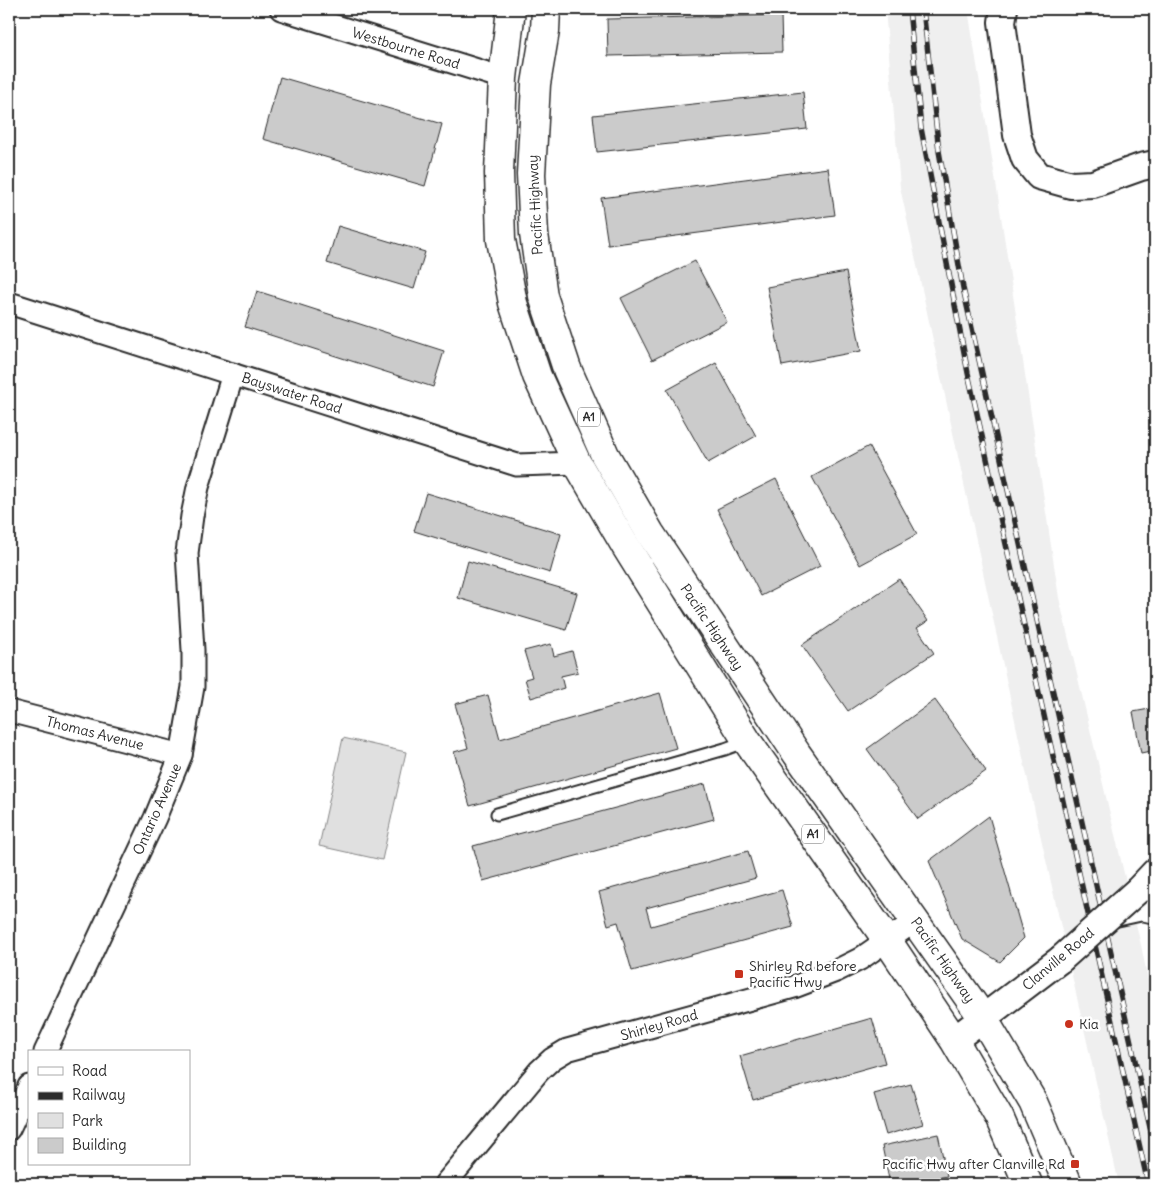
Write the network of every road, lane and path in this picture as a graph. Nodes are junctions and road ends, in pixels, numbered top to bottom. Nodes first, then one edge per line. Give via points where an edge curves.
1 (281, 9) edge
2 (511, 9) edge
3 (546, 9) edge
4 (1004, 9) edge
5 (503, 78) junction
6 (1155, 164) edge
7 (9, 303) edge
8 (233, 374) junction
9 (577, 463) junction
10 (9, 711) edge
11 (747, 741) junction
12 (181, 754) junction
13 (498, 814) dead end
14 (1148, 895) edge
15 (915, 921) junction
16 (887, 940) junction
17 (984, 1018) junction
18 (954, 1040) junction
19 (46, 1050) edge
20 (28, 1088) edge
21 (9, 1129) edge
22 (445, 1184) edge
23 (1028, 1184) edge
24 (1068, 1184) edge

1 - 5 street, Westbourne Road
2 - 5 highway, A1
3 - 15 highway, Pacific Highway / A1 via 536,84 531,174 534,234 543,296 567,369 605,455 650,533 797,754
4 - 6 street via 1002,22 1017,134 1025,159 1039,176 1071,185 1092,184
5 - 9 highway, A1 via 499,183 501,240 513,303 537,376
7 - 8 street, Bayswater Road
8 - 9 street, Bayswater Road via 517,465
8 - 12 street, Ontario Avenue via 192,516 187,553 193,687
9 - 11 highway, A1
10 - 12 street, Thomas Avenue
11 - 13 lane
11 - 16 highway, A1
12 - 19 street, Ontario Avenue via 155,818
14 - 17 street, Clanville Road, bridge via 1110,914 1061,959
15 - 16 street, Shirley Road
15 - 17 highway, Pacific Highway / A1
16 - 18 highway, A1
16 - 22 street, Shirley Road via 852,963 794,987 567,1050 539,1071
17 - 18 street, Clanville Road
17 - 24 highway, Pacific Highway / A1 via 1033,1102
18 - 23 highway, A1 via 999,1117
20 - 21 street

